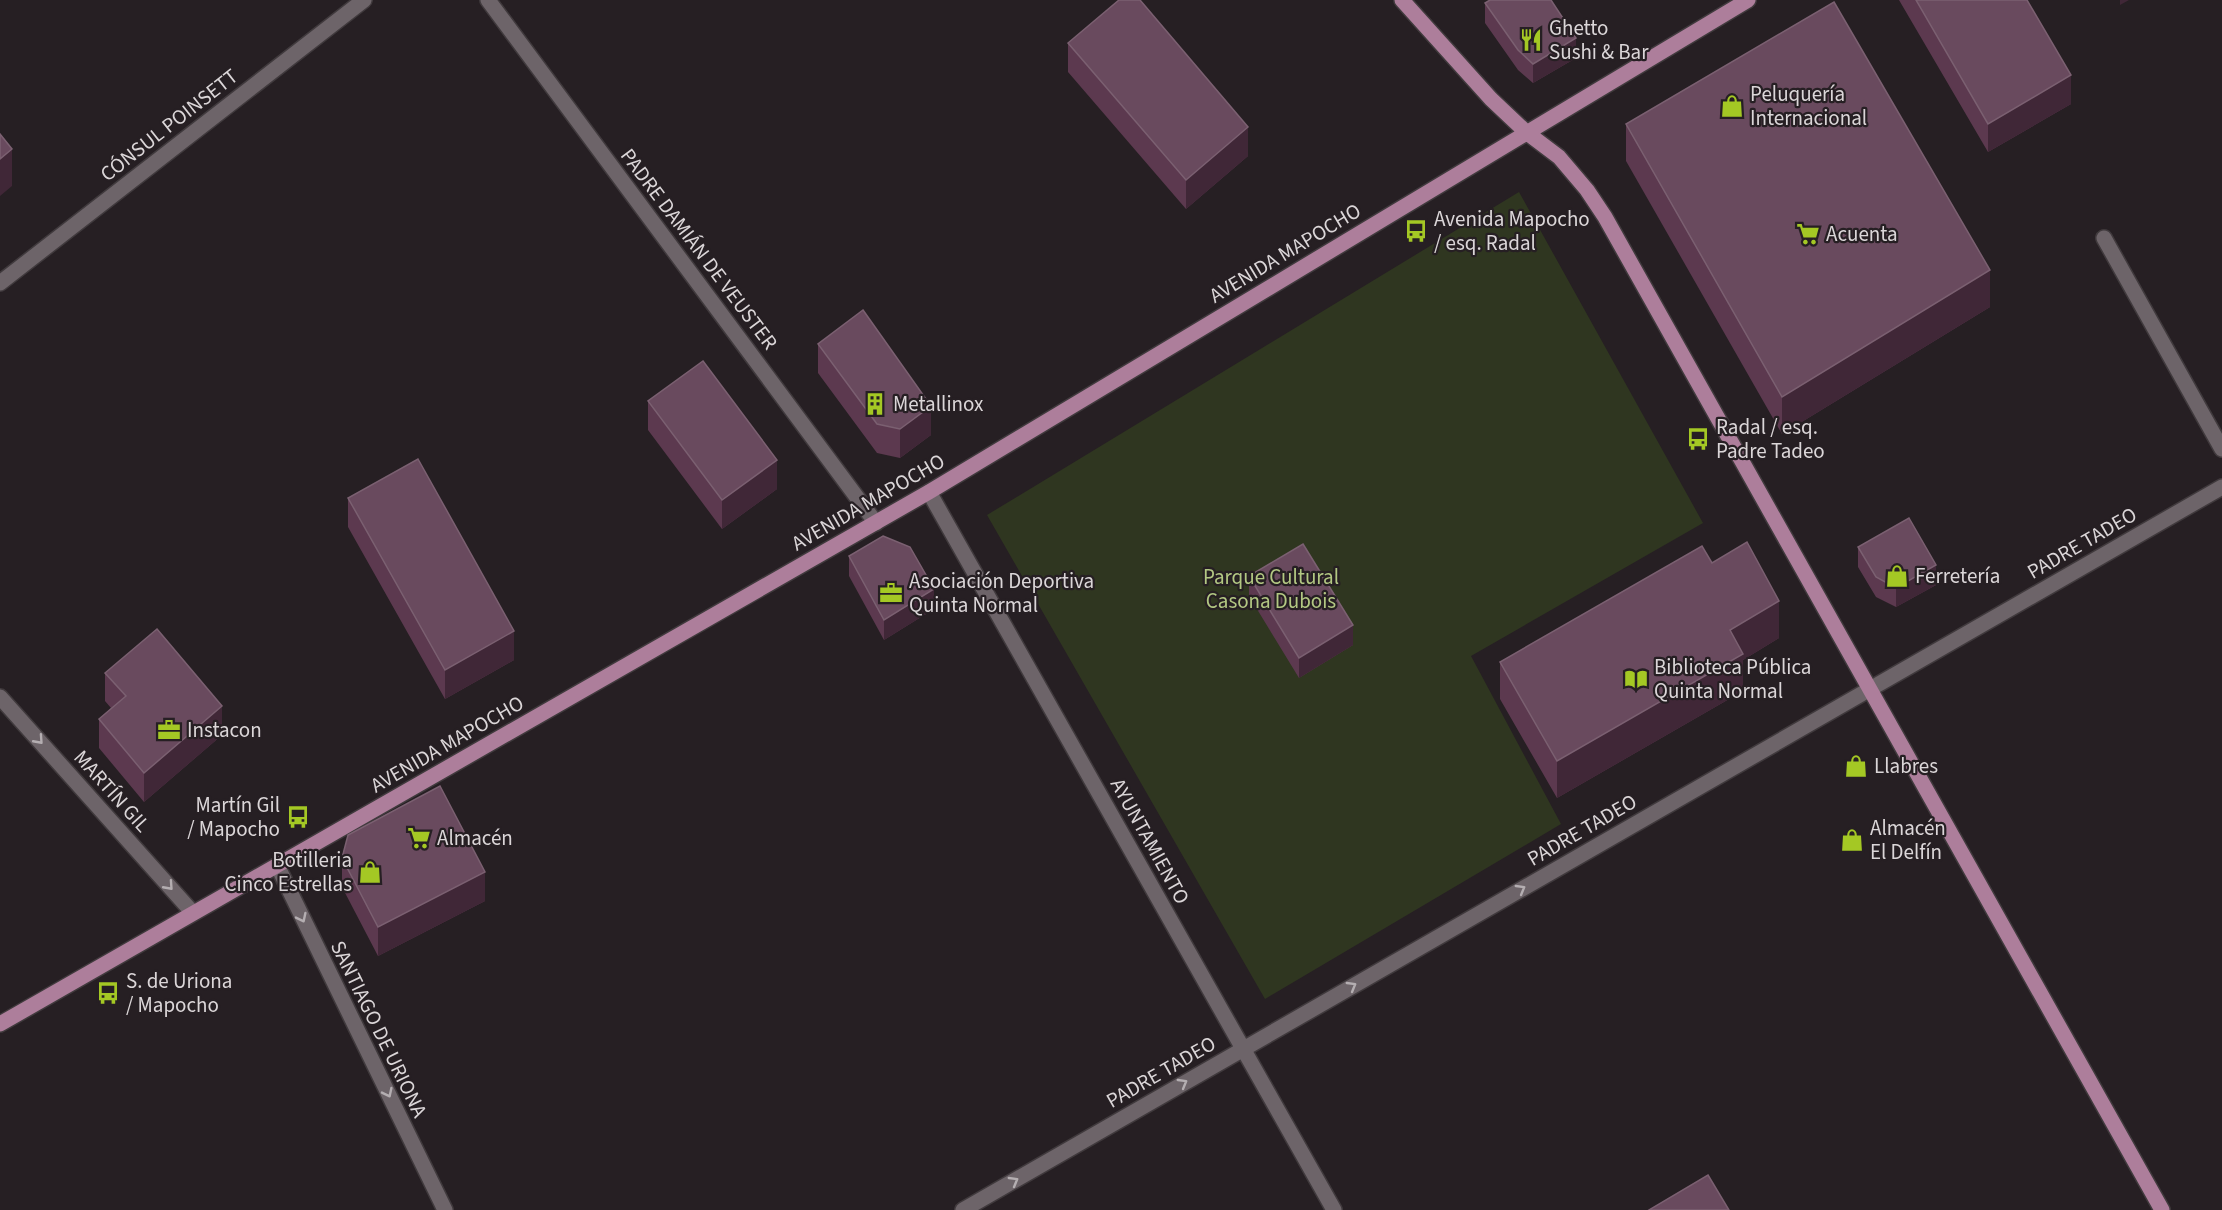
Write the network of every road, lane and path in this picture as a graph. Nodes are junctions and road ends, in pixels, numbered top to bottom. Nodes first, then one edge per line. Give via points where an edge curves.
1 (364, 0) edge
2 (488, 0) edge
3 (1402, 0) edge
4 (1748, 0) edge
5 (1526, 132) junction
6 (2104, 238) dead end
7 (0, 283) edge
8 (2222, 449) edge
9 (2222, 487) edge
10 (929, 492) junction
11 (876, 523) junction
12 (1870, 688) junction
13 (0, 697) edge
14 (277, 866) junction
15 (193, 913) junction
16 (0, 1024) edge
17 (1243, 1049) junction
18 (445, 1210) edge
19 (963, 1210) edge
20 (1334, 1210) edge
21 (2162, 1210) edge

1 - 7 street, CÓNSUL POINSETT
2 - 11 street, PADRE DAMIÁN DE VEUSTER
3 - 5 main road
4 - 5 main road, AVENIDA MAPOCHO
5 - 10 main road, AVENIDA MAPOCHO
5 - 12 main road via 1574,173 1605,217
6 - 8 street
9 - 12 street, PADRE TADEO
10 - 11 main road, AVENIDA MAPOCHO
10 - 17 street, AYUNTAMIENTO
11 - 14 main road, AVENIDA MAPOCHO
17 -> 12 street, PADRE TADEO
12 - 21 main road
13 -> 15 street, MARTÍN GIL
14 - 15 main road, AVENIDA MAPOCHO
14 -> 18 street, SANTIAGO DE URIONA
15 - 16 main road, AVENIDA MAPOCHO
19 -> 17 street, PADRE TADEO
17 - 20 street, AYUNTAMIENTO

